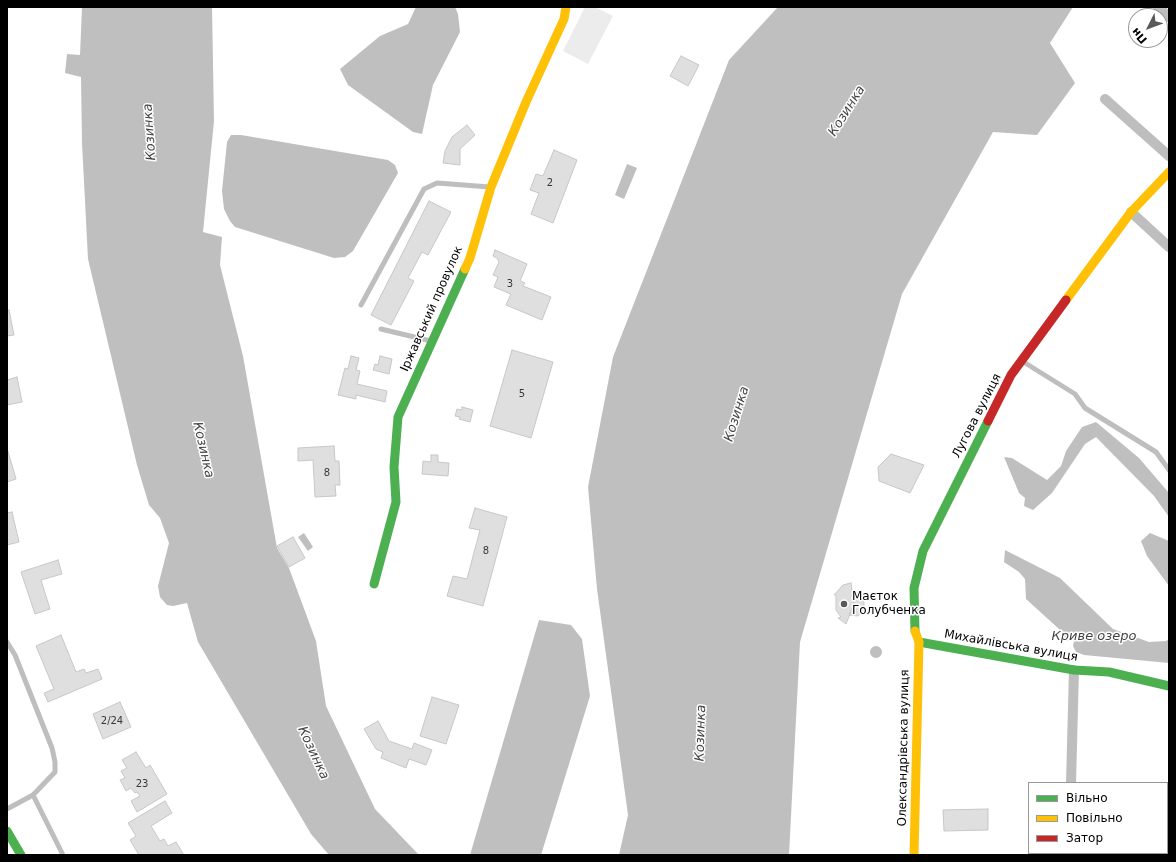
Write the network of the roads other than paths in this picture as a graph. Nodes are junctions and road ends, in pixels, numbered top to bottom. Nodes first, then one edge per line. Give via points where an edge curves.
1 (566, 7) edge
2 (1158, 7) edge
3 (1169, 17) edge
4 (1105, 99) dead end
5 (1169, 156) edge
6 (1169, 172) edge
7 (491, 187) junction
8 (1131, 212) junction
9 (1169, 247) edge
10 (361, 305) dead end
11 (381, 330) dead end
12 (432, 341) junction
13 (1022, 361) junction
14 (1169, 470) edge
15 (374, 584) dead end
16 (7, 642) edge
17 (918, 642) junction
18 (1074, 670) junction
19 (1169, 686) edge
20 (1071, 782) edge
21 (33, 795) junction
22 (7, 809) edge
23 (7, 831) edge
24 (21, 855) edge
25 (63, 855) edge
26 (914, 855) edge

1 - 7 street, Іржавський провулок via 564,19
2 - 3 street
4 - 5 street
6 - 8 street, Лугова вулиця
7 - 10 lane via 437,183 424,189
7 - 12 street, Іржавський провулок via 470,258
8 - 9 street
8 - 13 street, Лугова вулиця
11 - 12 lane
12 - 15 street, Іржавський провулок via 398,417 394,467 396,502
13 - 14 lane via 1075,394 1085,408 1156,452
13 - 17 street, Лугова вулиця via 1011,375 923,551 914,588 914,627
16 - 21 lane via 15,655 52,748 55,762 55,772
17 - 18 street, Михайлівська вулиця
17 - 26 street, Олександрівська вулиця
18 - 19 street, Михайлівська вулиця via 1109,672
18 - 20 street
21 - 22 lane
21 - 25 lane
23 - 24 street

